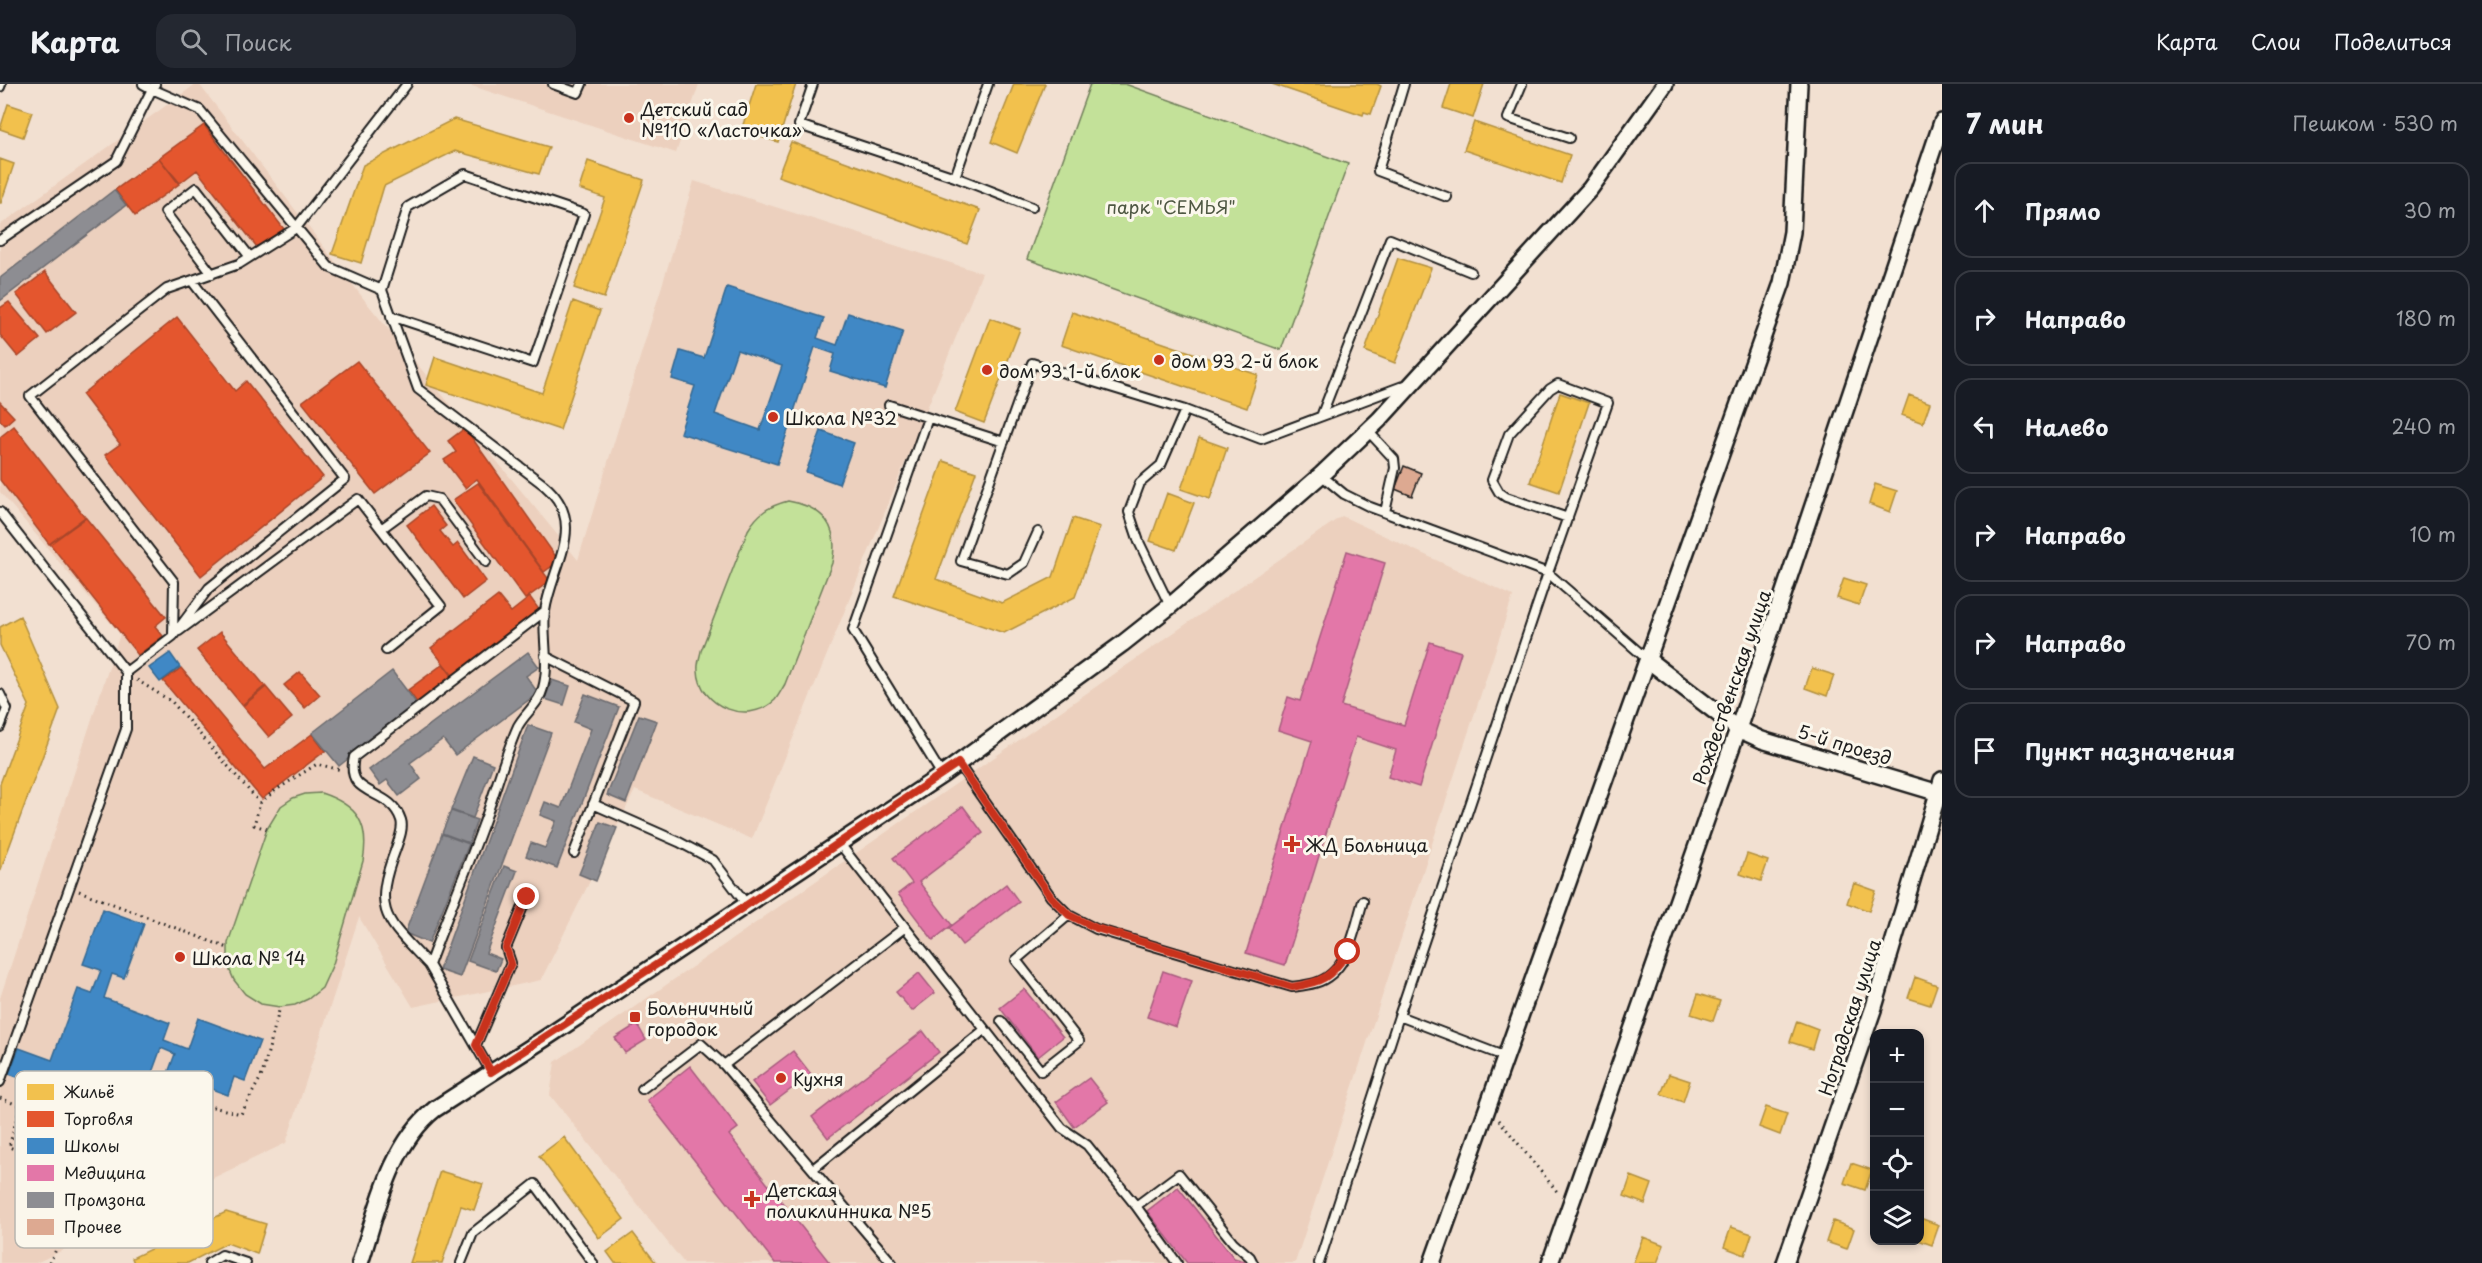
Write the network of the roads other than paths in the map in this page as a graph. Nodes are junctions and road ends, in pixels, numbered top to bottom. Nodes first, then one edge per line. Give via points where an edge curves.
1 (143, 84) edge
2 (407, 84) edge
3 (553, 84) edge
4 (582, 84) edge
5 (813, 84) edge
6 (988, 84) edge
7 (1404, 84) edge
8 (1522, 84) edge
9 (1665, 84) edge
10 (1799, 84) edge
11 (154, 86) edge
12 (1942, 122) edge
13 (1569, 138) dead end
14 (956, 177) junction
15 (1447, 197) dead end
16 (1032, 207) dead end
17 (296, 228) junction
18 (0, 240) edge
19 (250, 257) junction
20 (1471, 272) dead end
21 (212, 274) junction
22 (192, 281) junction
23 (382, 290) junction
24 (391, 316) junction
25 (1415, 381) junction
26 (890, 405) dead end
27 (1185, 410) junction
28 (1322, 414) junction
29 (928, 418) junction
30 (1368, 431) junction
31 (1004, 442) junction
32 (1321, 475) junction
33 (0, 512) edge
34 (1385, 512) junction
35 (1568, 518) junction
36 (381, 529) junction
37 (1038, 532) dead end
38 (486, 562) dead end
39 (1548, 573) junction
40 (1170, 606) junction
41 (545, 611) junction
42 (173, 636) junction
43 (386, 650) dead end
44 (545, 656) junction
45 (1648, 660) junction
46 (126, 672) junction
47 (0, 694) edge
48 (0, 727) edge
49 (1738, 729) junction
50 (958, 763) junction
51 (942, 775) junction
52 (1941, 789) edge
53 (593, 804) junction
54 (840, 844) junction
55 (574, 853) dead end
56 (527, 897) dead end
57 (1362, 901) dead end
58 (747, 905) junction
59 (1069, 915) junction
60 (904, 928) junction
61 (429, 966) junction
62 (1399, 1016) junction
63 (1002, 1021) dead end
64 (984, 1030) junction
65 (476, 1045) junction
66 (1506, 1057) junction
67 (724, 1065) junction
68 (491, 1072) junction
69 (0, 1082) edge
70 (642, 1089) dead end
71 (813, 1169) junction
72 (1136, 1206) junction
73 (209, 1263) edge
74 (246, 1263) edge
75 (360, 1263) edge
76 (461, 1263) edge
77 (593, 1263) edge
78 (892, 1263) edge
79 (1177, 1263) edge
80 (1253, 1263) edge
81 (1319, 1263) edge
82 (1432, 1263) edge
83 (1550, 1263) edge
84 (1785, 1263) edge

1 - 11 lane
2 - 17 lane
3 - 4 lane via 578,93
5 - 14 lane via 799,125
6 - 14 lane
7 - 15 lane via 1378,171
8 - 13 lane via 1508,118
9 - 25 street via 1590,189
10 - 45 street via 1792,232 1782,283
11 - 17 lane via 200,110
11 - 18 lane via 117,161
12 - 49 street, Рождественская улица
14 - 16 lane
17 - 19 lane
17 - 23 lane via 328,267
19 - 21 lane
19 - 21 lane via 196,188 165,212
20 - 28 lane via 1390,239
21 - 22 lane
22 - 42 lane via 345,479 208,588
22 - 42 lane via 167,289 30,396 174,582
23 - 24 lane
23 - 24 lane via 408,207 465,174 584,214 533,363
24 - 41 lane via 418,389 555,494 565,511 567,529 561,561
25 - 28 lane
25 - 30 street
26 - 29 lane
27 - 28 lane via 1261,439
27 - 31 lane via 1032,363
27 - 40 lane via 1161,465 1140,483 1129,513
29 - 31 lane
29 - 51 lane via 853,630
30 - 32 street
30 - 34 lane via 1394,459
31 - 37 lane via 961,561 1008,574 1024,562
32 - 34 lane via 1344,494
32 - 40 street
33 - 46 lane
34 - 39 lane
35 - 35 lane via 1608,403 1558,384 1509,434 1492,480 1506,497
35 - 39 lane
36 - 38 lane via 426,496 439,499
36 - 42 lane via 358,499
36 - 43 lane via 441,606
39 - 45 lane
39 - 62 lane
40 - 50 street
41 - 44 lane
41 - 61 lane via 354,757 351,770 357,784 394,806 402,822 385,881 383,904 389,922
42 - 46 lane
44 - 53 lane via 634,701
44 - 61 lane via 543,689 519,725
45 - 49 street, 5-й проезд
45 - 66 street
46 - 69 lane via 126,729
47 - 48 lane via 7,708
49 - 52 street, 5-й проезд via 1762,740
49 - 83 street, Рождественская улица
50 - 51 street
50 - 59 lane via 1051,897
51 - 54 street
52 - 84 street, Ноградская улица via 1874,1007
53 - 55 lane
53 - 58 lane via 713,860
54 - 58 street
54 - 60 lane
56 - 65 lane via 506,948 511,963
57 - 59 lane via 1348,952 1336,970 1317,983 1292,987 1096,928
58 - 68 street
59 - 63 lane via 1016,960 1079,1041 1041,1071
60 - 64 lane
60 - 67 lane
61 - 65 lane
62 - 66 lane
62 - 81 lane
64 - 71 lane
64 - 72 lane via 1062,1128 1087,1145
65 - 68 lane
66 - 82 street
67 - 70 lane via 701,1044
67 - 71 lane
68 - 75 street via 435,1109 410,1134 387,1182
71 - 78 lane
72 - 79 lane
72 - 80 lane via 1179,1174
73 - 74 lane via 222,1255
76 - 77 lane via 473,1233 535,1184

